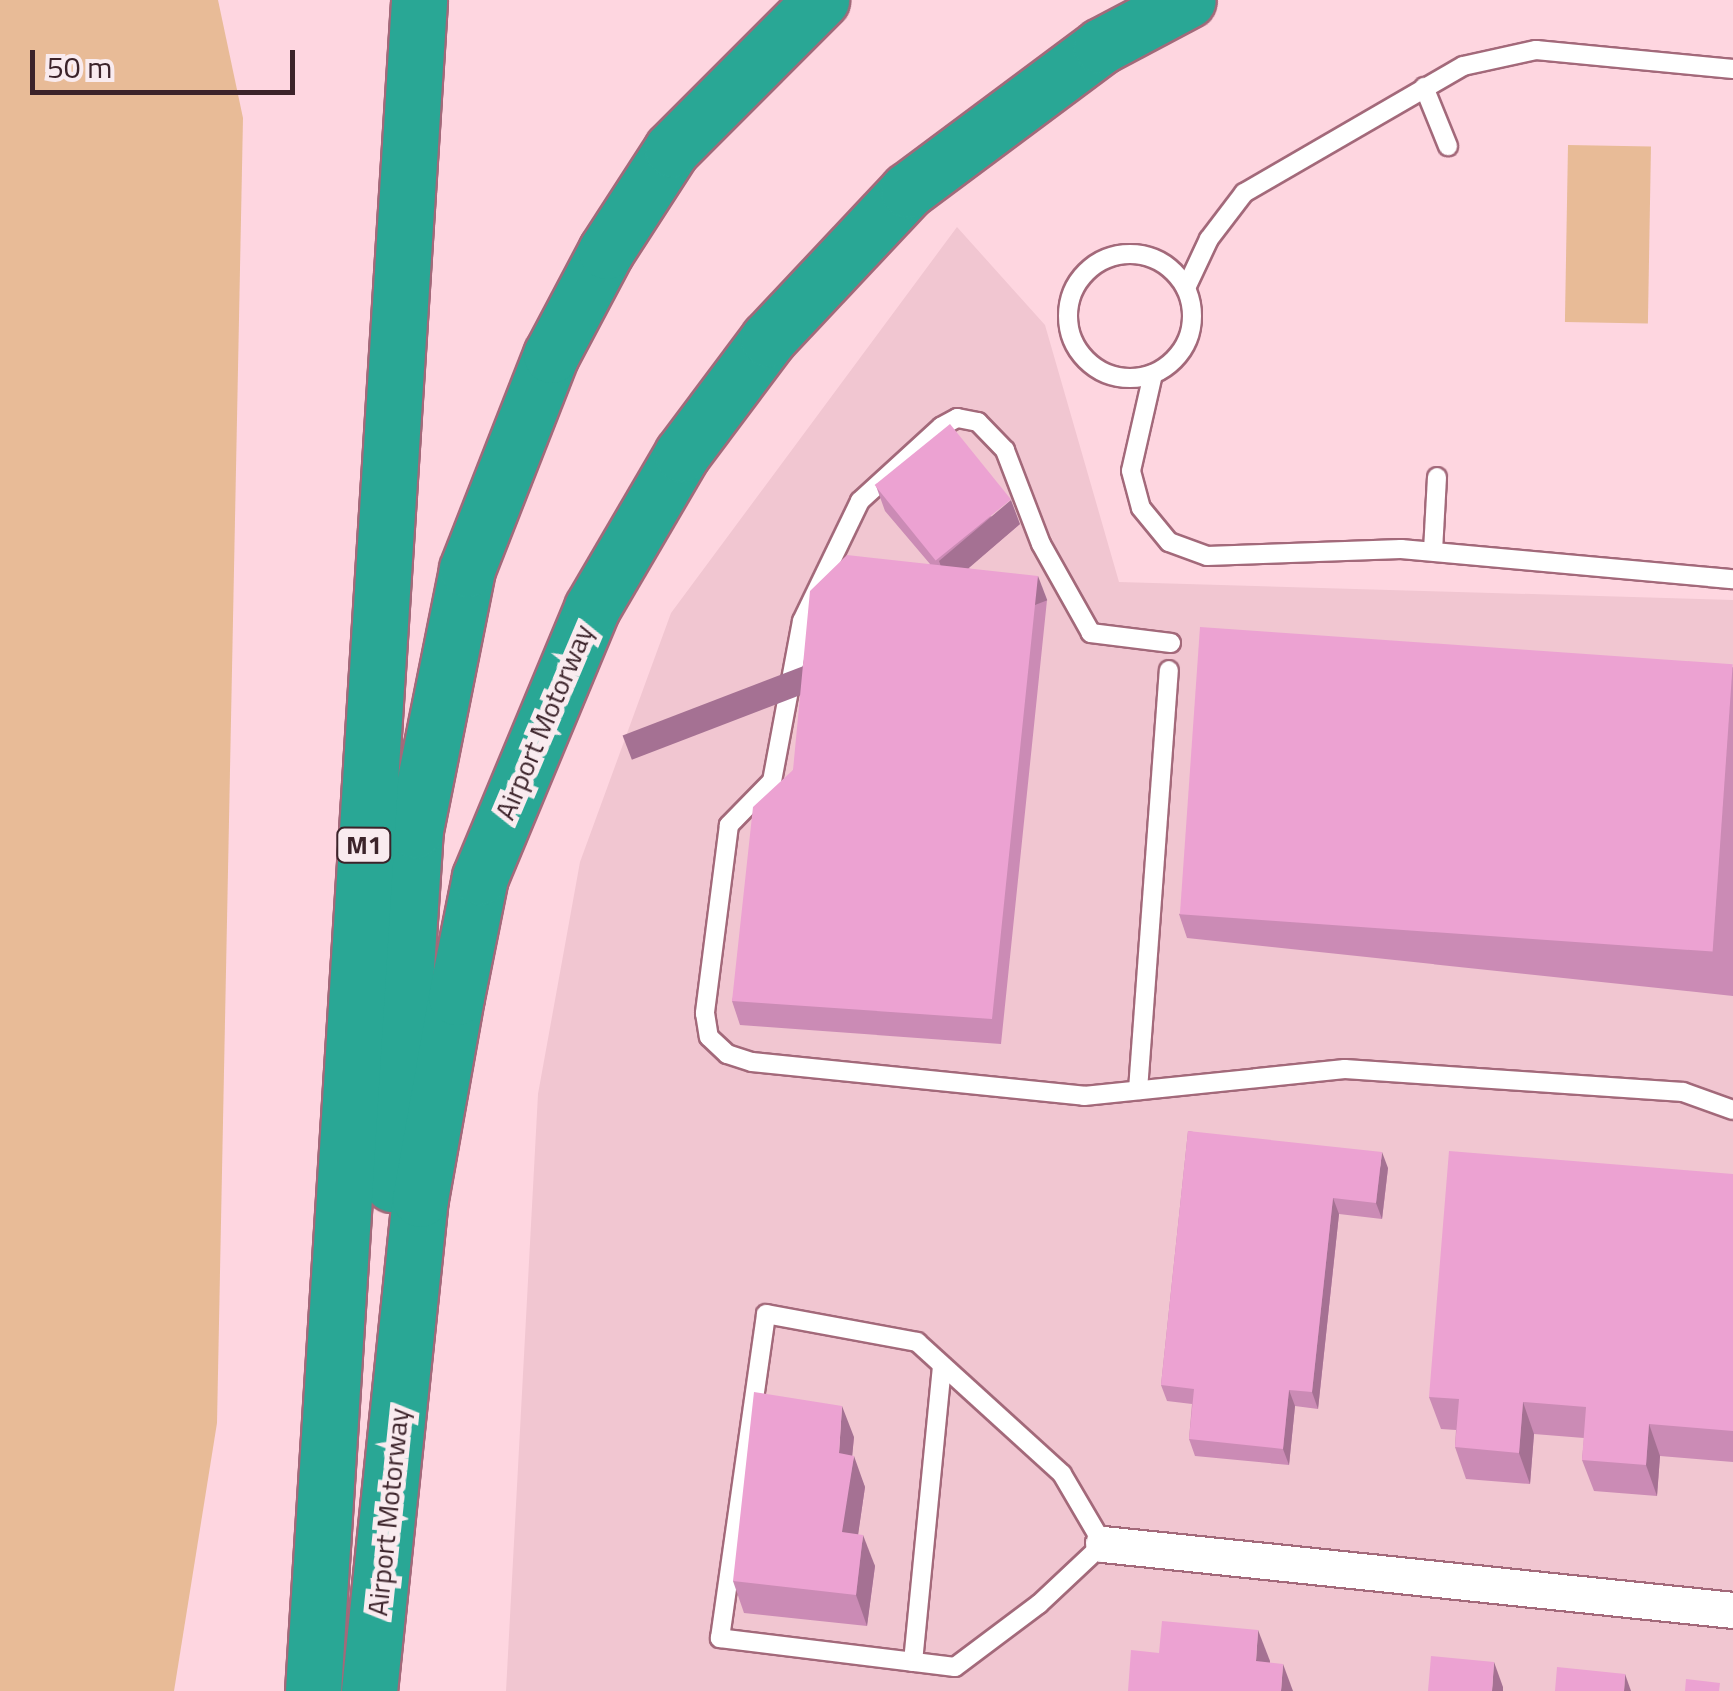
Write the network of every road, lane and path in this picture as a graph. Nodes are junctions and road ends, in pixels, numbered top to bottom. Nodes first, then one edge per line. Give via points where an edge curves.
1 (420, 0) edge
2 (821, 0) edge
3 (1188, 0) edge
4 (1733, 69) edge
5 (1424, 87) junction
6 (1448, 146) dead end
7 (1186, 288) junction
8 (1153, 374) junction
9 (1437, 476) dead end
10 (1432, 550) junction
11 (1733, 579) edge
12 (1172, 643) dead end
13 (1169, 670) dead end
14 (1138, 1090) junction
15 (1733, 1110) edge
16 (942, 1366) junction
17 (1103, 1544) junction
18 (1733, 1610) edge
19 (913, 1662) junction
20 (313, 1691) edge
21 (358, 1691) edge
22 (369, 1691) edge

1 - 20 highway, M1
2 - 21 highway, M1 via 672,150 606,251 551,355 467,569 415,830
3 - 22 highway, Airport Motorway via 1101,46 908,190 736,382 682,454 592,608 480,877 420,1199
4 - 5 lane via 1536,50 1463,66
5 - 6 lane
5 - 7 lane via 1244,193 1210,239
7 - 8 lane via 1191,328 1184,347
7 - 8 lane via 1174,271 1137,253 1097,262 1071,294 1067,314 1079,353 1112,376
8 - 10 lane via 1131,471 1141,508 1169,542 1207,556
9 - 10 lane
10 - 11 lane
12 - 14 lane via 1091,632 1040,544 1005,450 978,422 957,418 940,427 860,501 802,621 772,782 728,824 706,1013 709,1037 727,1054 752,1062 1084,1096
13 - 14 lane
14 - 15 lane via 1345,1069 1683,1092
16 - 17 lane via 1062,1474
16 - 19 lane
16 - 19 lane via 917,1342 766,1314 720,1638
17 - 18 street
17 - 19 lane via 955,1667

